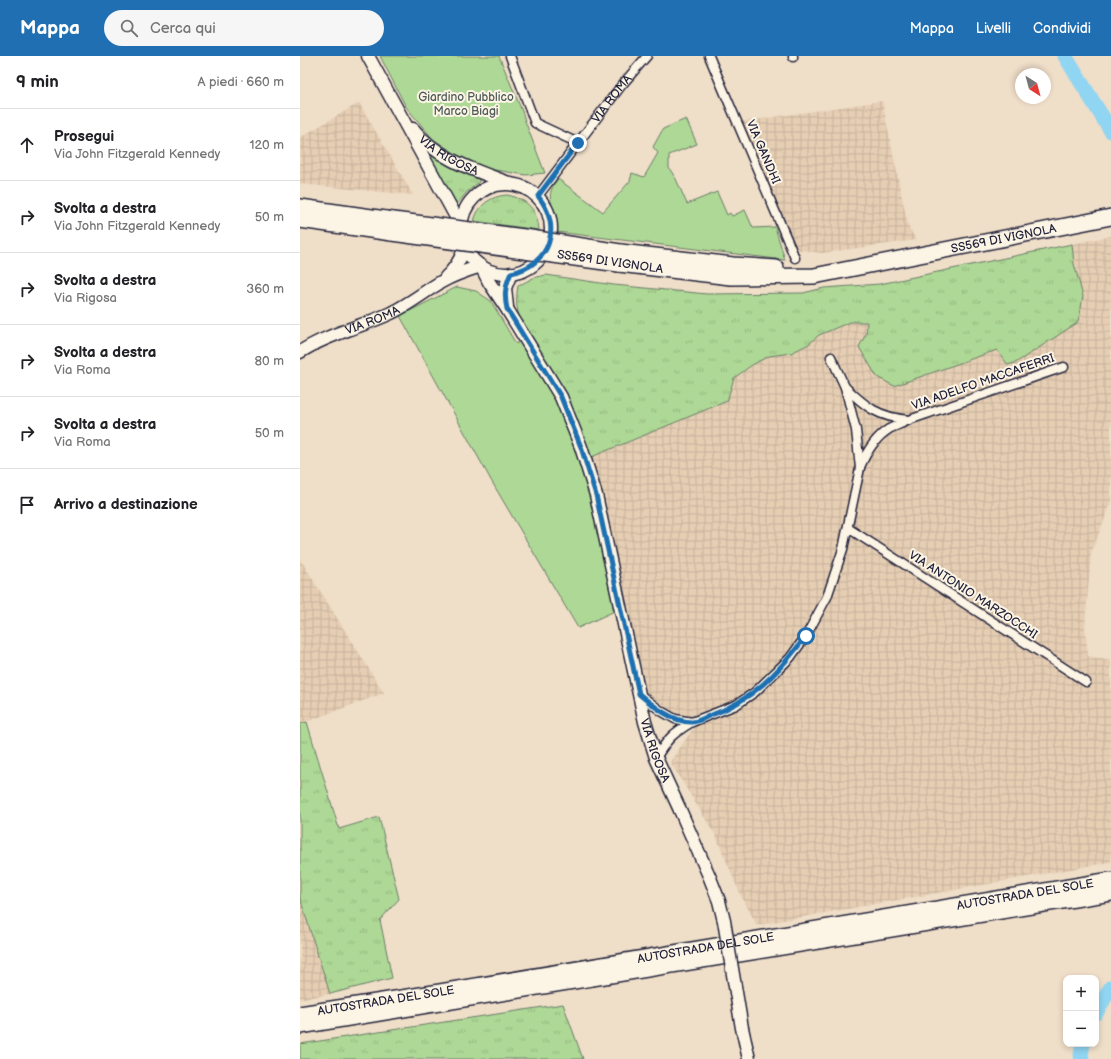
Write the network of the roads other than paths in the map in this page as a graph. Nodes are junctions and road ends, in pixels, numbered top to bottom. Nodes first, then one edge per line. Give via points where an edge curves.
1 (368, 56) edge
2 (510, 56) edge
3 (647, 56) edge
4 (709, 56) edge
5 (397, 110) junction
6 (578, 143) junction
7 (513, 184) junction
8 (538, 196) junction
9 (300, 207) edge
10 (1111, 217) edge
11 (300, 220) edge
12 (461, 226) junction
13 (392, 227) junction
14 (465, 247) junction
15 (795, 258) dead end
16 (481, 266) junction
17 (511, 273) junction
18 (441, 282) junction
19 (507, 309) junction
20 (300, 352) edge
21 (831, 357) dead end
22 (1064, 367) dead end
23 (845, 387) junction
24 (909, 420) junction
25 (860, 468) junction
26 (848, 528) junction
27 (1086, 682) dead end
28 (639, 694) junction
29 (692, 722) junction
30 (656, 758) junction
31 (1111, 880) edge
32 (1111, 893) edge
33 (300, 1014) edge
34 (300, 1026) edge
35 (749, 1059) edge

1 - 5 main road, VIA RIGOSA
2 - 6 street via 535,123
3 - 6 street, VIA ROMA
4 - 15 street, VIA GANDHI
5 - 7 main road, VIA RIGOSA via 420,138 443,156
5 - 12 main road, VIA RIGOSA
6 - 8 street, VIA ROMA
7 - 8 main road via 527,188
7 - 12 main road via 498,184 480,192 466,207
8 - 17 main road via 550,215 550,241 534,264
9 - 13 highway, SS569 DI VIGNOLA
10 - 13 highway, SS569 DI VIGNOLA, bridge via 897,259 803,270 620,258 524,237
11 - 13 highway, SS569 DI VIGNOLA
12 - 14 main road
14 - 16 main road
14 - 18 main road, VIA ROMA via 455,269
16 - 17 main road via 493,272
16 - 18 main road, VIA ROMA
16 - 19 main road, VIA RIGOSA
17 - 19 main road, VIA RIGOSA via 505,288
18 - 20 main road, VIA ROMA via 414,301 390,313
19 - 28 main road, VIA RIGOSA via 561,397 581,447 596,495
21 - 23 street
22 - 24 street, VIA ADELFO MACCAFERRI
23 - 24 street, VIA ADELFO MACCAFERRI via 875,412
23 - 25 street via 856,430
24 - 25 street, VIA ADELFO MACCAFERRI via 888,430 877,440
25 - 26 street
26 - 27 street, VIA ANTONIO MARZOCCHI
26 - 29 street via 827,597 806,636 790,658 755,692 736,705
28 - 29 street via 675,719
28 - 30 main road, VIA RIGOSA
29 - 30 street via 676,731
30 - 35 main road, VIA RIGOSA, bridge via 719,901
31 - 33 highway, AUTOSTRADA DEL SOLE
32 - 34 highway, AUTOSTRADA DEL SOLE

